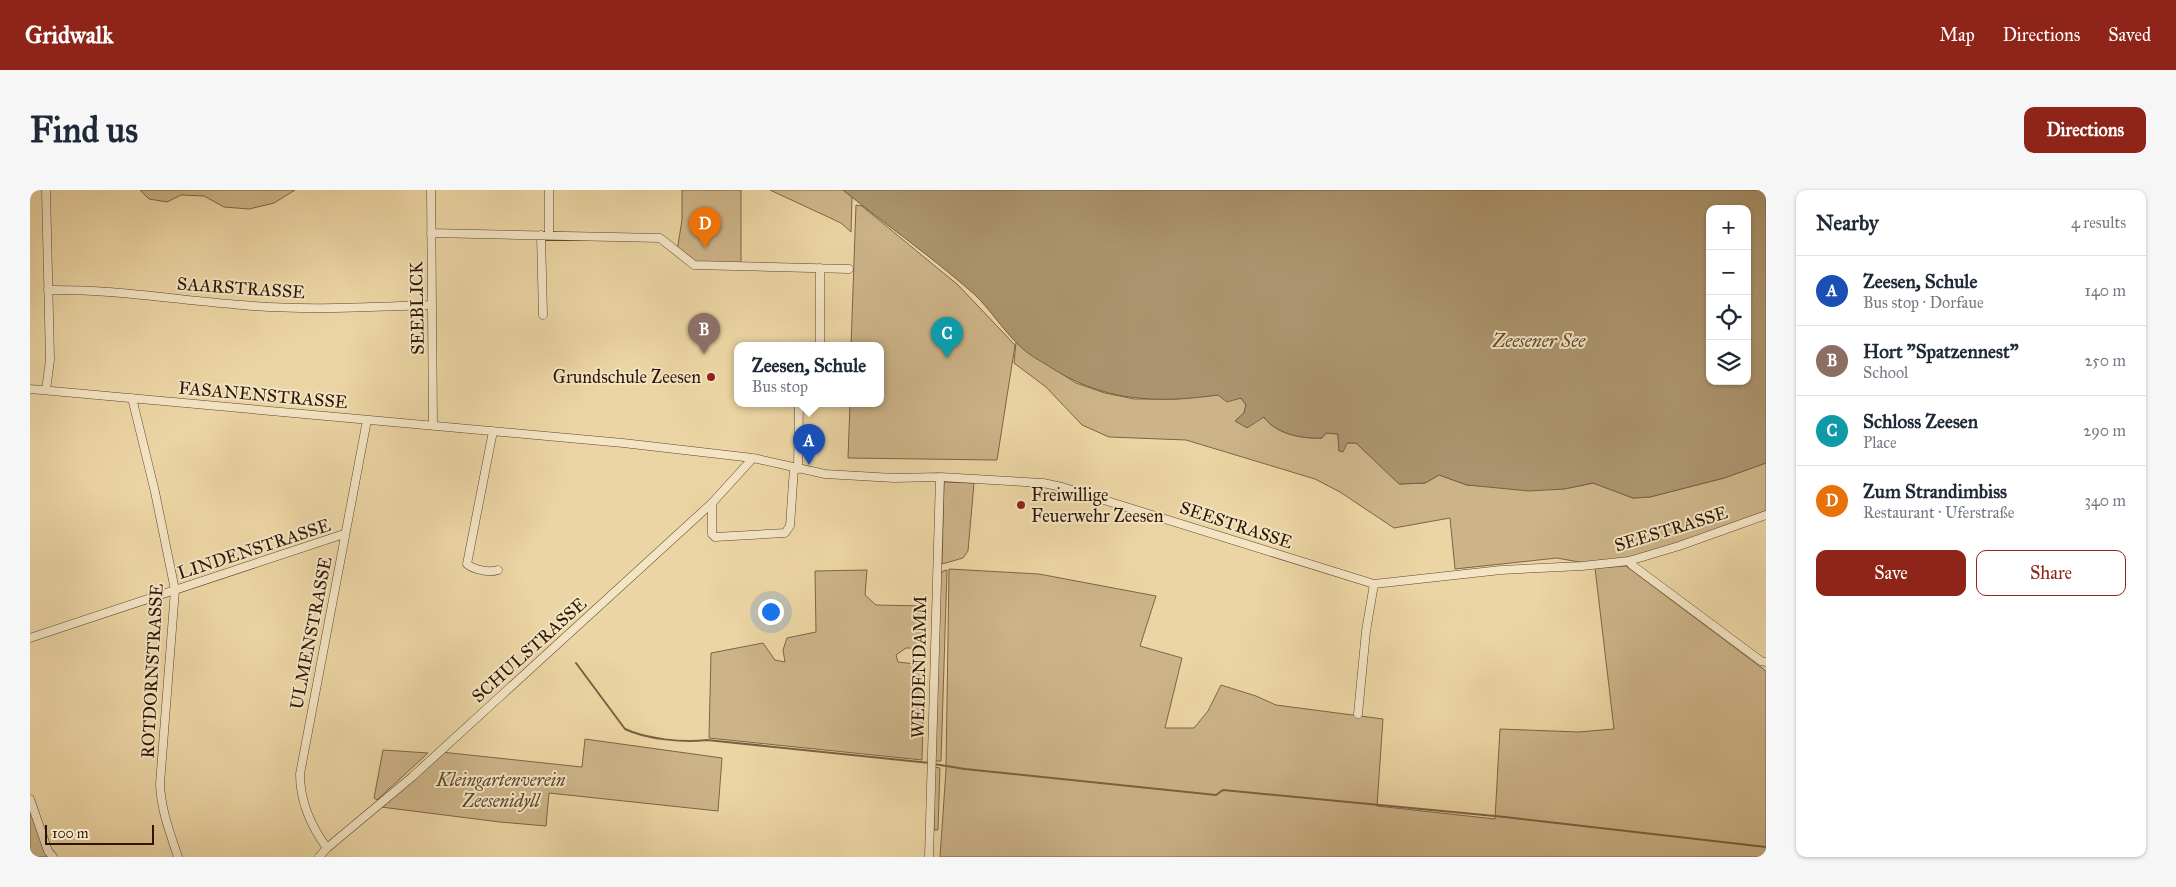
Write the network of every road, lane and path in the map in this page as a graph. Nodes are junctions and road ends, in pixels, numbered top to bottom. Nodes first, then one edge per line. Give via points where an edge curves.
1 (46, 190) edge
2 (431, 190) edge
3 (549, 190) edge
4 (431, 233) junction
5 (545, 235) junction
6 (820, 268) junction
7 (849, 269) dead end
8 (48, 290) junction
9 (432, 305) junction
10 (543, 315) dead end
11 (820, 342) edge
12 (30, 389) edge
13 (46, 390) junction
14 (132, 398) junction
15 (800, 407) edge
16 (367, 420) junction
17 (433, 425) junction
18 (493, 431) junction
19 (753, 458) junction
20 (796, 468) junction
21 (940, 477) junction
22 (712, 503) junction
23 (1766, 515) edge
24 (344, 536) junction
25 (1629, 561) junction
26 (498, 570) dead end
27 (1374, 584) junction
28 (176, 590) junction
29 (30, 638) edge
30 (1766, 662) edge
31 (1358, 714) dead end
32 (30, 799) edge
33 (327, 848) junction
34 (53, 857) edge
35 (178, 857) edge
36 (318, 857) edge
37 (929, 857) edge

1 - 8 street
2 - 4 street, SEEBLICK
3 - 5 street
4 - 5 street
4 - 9 street, SEEBLICK
5 - 6 street via 660,238 694,265
5 - 10 street
6 - 7 street
6 - 11 street
8 - 9 street, SAARSTRASSE via 96,290 291,308
8 - 13 street via 50,360
9 - 17 street, SEEBLICK
12 - 13 street, FASANENSTRASSE
13 - 14 street, FASANENSTRASSE
14 - 16 street, FASANENSTRASSE
14 - 28 street, ROTDORNSTRASSE
15 - 20 street
16 - 17 street, FASANENSTRASSE
16 - 24 street, ULMENSTRASSE
17 - 18 street, FASANENSTRASSE
18 - 19 street, FASANENSTRASSE
18 - 26 street via 467,564 472,568
19 - 20 street, FASANENSTRASSE
19 - 22 street, SCHULSTRASSE
20 - 21 street, SEESTRASSE via 825,474
20 - 22 street via 790,526 784,533 715,537 712,534
21 - 27 street, SEESTRASSE via 1062,487
21 - 37 street, WEIDENDAMM
22 - 33 street, SCHULSTRASSE via 412,776
23 - 25 street, SEESTRASSE
24 - 28 street, LINDENSTRASSE
24 - 33 street, ULMENSTRASSE via 300,774 305,810
25 - 27 street, SEESTRASSE via 1501,570
25 - 30 street
27 - 31 street
28 - 29 street, LINDENSTRASSE
28 - 35 street, ROTDORNSTRASSE via 160,784 161,800
32 - 34 street
33 - 36 street, SCHULSTRASSE

